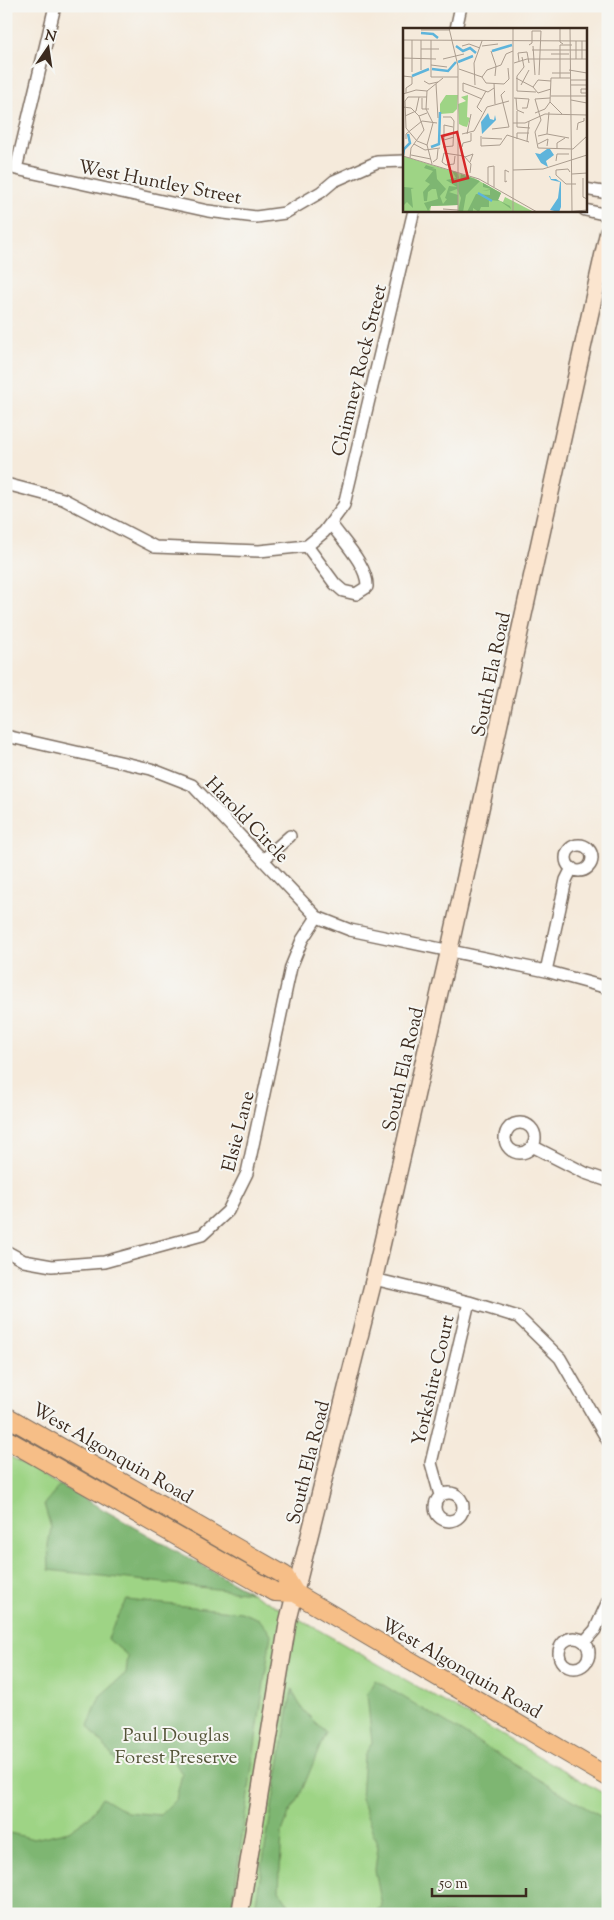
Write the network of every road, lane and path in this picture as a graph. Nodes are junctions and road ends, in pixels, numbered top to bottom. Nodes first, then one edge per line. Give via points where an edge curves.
1 (54, 6) edge
2 (461, 6) edge
3 (456, 28) edge
4 (403, 161) edge
5 (586, 188) edge
6 (608, 193) edge
7 (586, 210) edge
8 (414, 211) edge
9 (608, 215) edge
10 (608, 233) edge
11 (6, 484) edge
12 (327, 528) junction
13 (307, 546) junction
14 (6, 736) edge
15 (290, 836) dead end
16 (263, 860) junction
17 (572, 868) dead end
18 (317, 917) junction
19 (450, 951) junction
20 (546, 971) junction
21 (608, 988) edge
22 (532, 1146) dead end
23 (608, 1181) edge
24 (6, 1251) edge
25 (374, 1280) junction
26 (469, 1302) junction
27 (6, 1416) edge
28 (6, 1439) edge
29 (608, 1441) edge
30 (440, 1496) dead end
31 (295, 1593) junction
32 (608, 1601) edge
33 (585, 1641) dead end
34 (608, 1777) edge
35 (240, 1914) edge

1 - 4 street, West Huntley Street via 16,169 208,211 256,218 285,213 334,181 377,162
2 - 3 street
5 - 6 street
7 - 9 street
8 - 12 street, Chimney Rock Street via 344,505
10 - 19 main road, South Ela Road
11 - 13 street via 63,499 155,547 259,551
12 - 13 street, Chimney Rock Street
12 - 13 street via 362,566 368,577 367,587 356,594 343,591
14 - 16 street, Harold Circle via 151,769 192,785
15 - 16 street
16 - 18 street, Harold Circle
17 - 20 street via 566,880
18 - 19 street, Harold Circle via 350,930
18 - 24 street, Elsie Lane via 291,966 247,1173 228,1211 202,1235 104,1262 52,1266 24,1261
19 - 20 street, Harold Circle
19 - 25 main road, South Ela Road
20 - 21 street, Harold Circle
22 - 23 street
25 - 26 street
25 - 31 main road, South Ela Road
26 - 29 street via 518,1317 560,1358
26 - 30 street, Yorkshire Court via 431,1463
27 - 31 main road, West Algonquin Road via 284,1575
28 - 31 main road, West Algonquin Road via 275,1592
31 - 34 main road, West Algonquin Road
31 - 35 main road, South Ela Road
32 - 33 street via 595,1630

